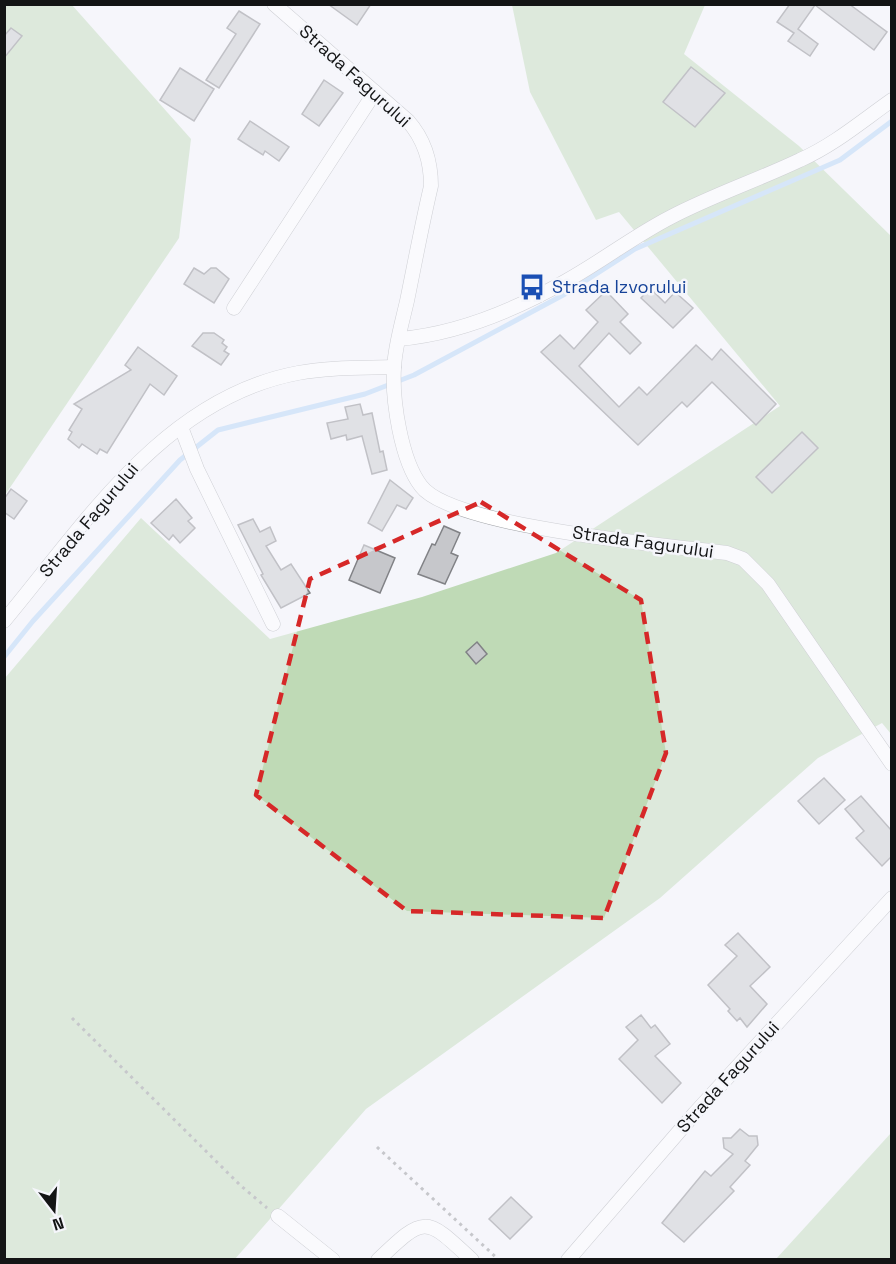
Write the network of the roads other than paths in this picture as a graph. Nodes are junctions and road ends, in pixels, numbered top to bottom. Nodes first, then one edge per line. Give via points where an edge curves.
1 (274, 4) edge
2 (375, 92) junction
3 (891, 100) edge
4 (234, 308) dead end
5 (399, 339) junction
6 (394, 371) junction
7 (181, 427) junction
8 (4, 621) edge
9 (273, 624) dead end
10 (891, 764) edge
11 (891, 898) edge
12 (278, 1216) road end
13 (333, 1260) edge
14 (378, 1260) edge
15 (472, 1260) edge
16 (568, 1260) edge

1 - 2 street, Strada Fagurului
2 - 4 street
2 - 5 street, Strada Fagurului via 415,130 431,172
3 - 5 street via 802,160 670,217 537,296 461,326
5 - 6 street, Strada Fagurului
6 - 7 street, Strada Fagurului via 298,373 262,382 227,396
6 - 10 street, Strada Fagurului via 398,421 421,487 440,502 468,512 537,526 727,553 742,559 768,584
7 - 8 street, Strada Fagurului via 146,453
7 - 9 street via 193,460
11 - 16 street, Strada Fagurului via 695,1113
12 - 13 street
14 - 15 street via 408,1231 424,1226 439,1229

